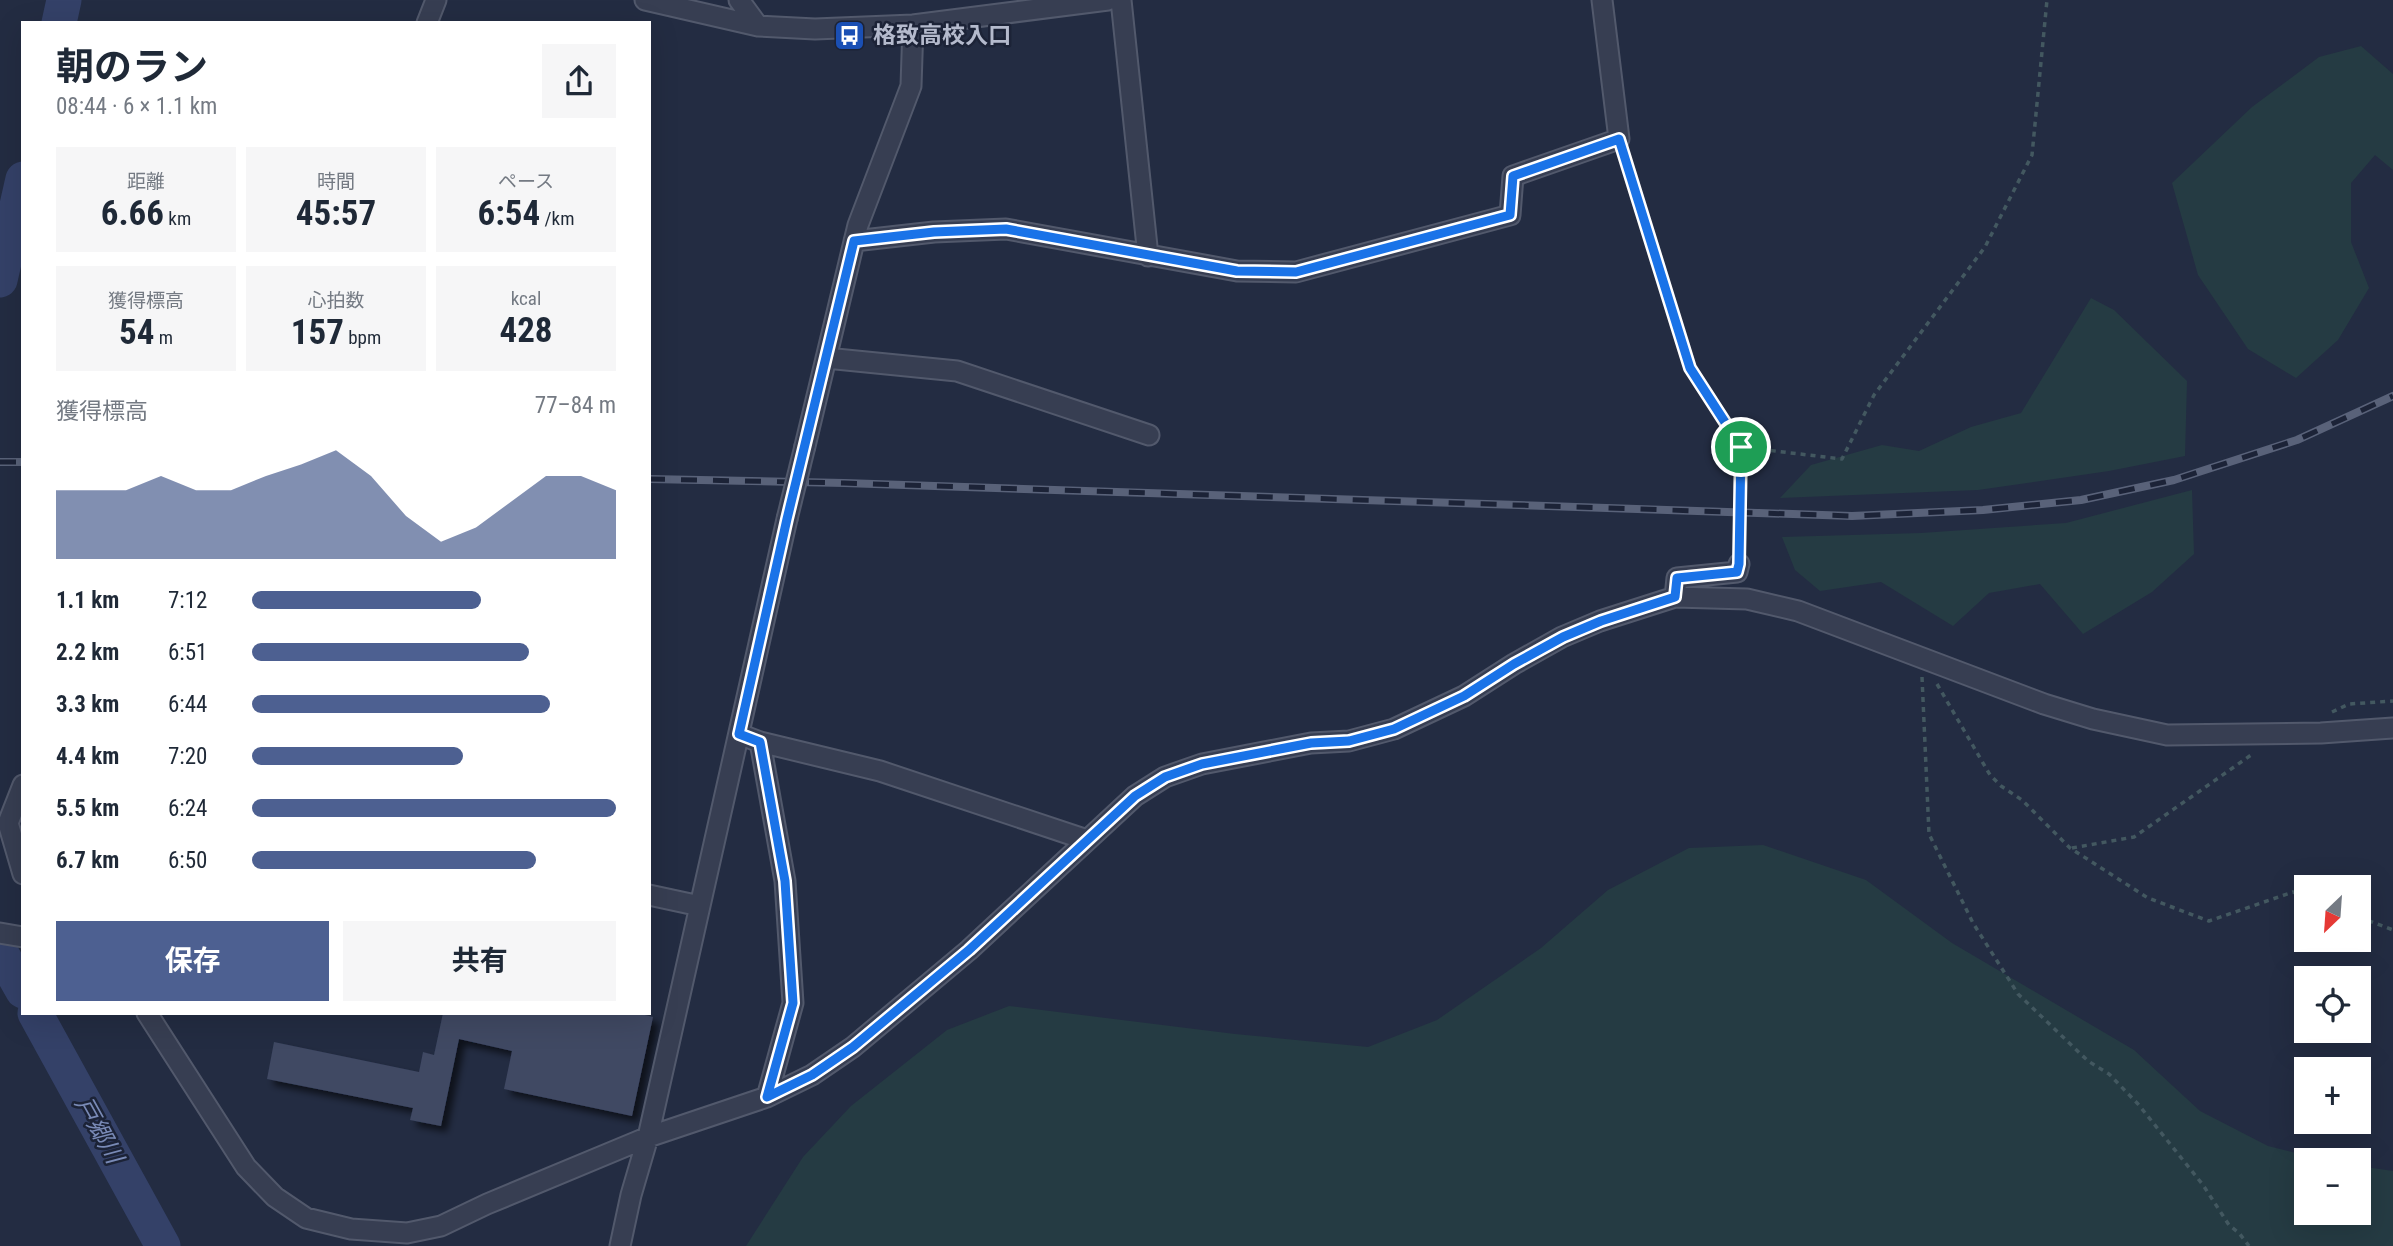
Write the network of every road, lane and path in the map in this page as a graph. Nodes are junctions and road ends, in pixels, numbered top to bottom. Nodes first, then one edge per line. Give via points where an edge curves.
1 (436, 0) edge
2 (645, 0) edge
3 (740, 0) edge
4 (1108, 0) edge
5 (1121, 0) edge
6 (1601, 0) edge
7 (2047, 0) edge
8 (428, 21) edge
9 (913, 25) junction
10 (758, 26) junction
11 (1619, 139) junction
12 (854, 241) junction
13 (1148, 256) junction
14 (826, 358) junction
15 (1149, 435) dead end
16 (1741, 447) junction
17 (1739, 564) joint
18 (1675, 597) junction
19 (1922, 658) junction
20 (2393, 701) edge
21 (2324, 716) dead end
22 (2393, 728) edge
23 (739, 734) junction
24 (760, 742) junction
25 (2263, 747) dead end
26 (21, 790) edge
27 (1087, 840) junction
28 (2070, 848) junction
29 (21, 867) edge
30 (2294, 892) edge
31 (651, 895) edge
32 (700, 906) junction
33 (2371, 922) edge
34 (2393, 930) edge
35 (0, 933) edge
36 (21, 937) edge
37 (148, 1015) edge
38 (767, 1097) junction
39 (648, 1137) junction
40 (620, 1246) edge
41 (2249, 1246) edge

1 - 8 street
2 - 10 street
3 - 10 street
4 - 9 street
5 - 13 street
6 - 11 street
7 - 16 path via 2032,155 1985,247 1874,395 1843,459
9 - 10 street
9 - 12 street via 911,86
11 - 13 street via 1513,176 1510,215 1296,272 1237,271
11 - 16 path via 1690,368
12 - 13 street via 1006,229
12 - 14 street
14 - 15 street via 957,371
14 - 23 street, bridge
16 - 17 path, bridge
17 - 18 street via 1737,572 1677,578
18 - 19 street via 1747,598 1798,611
18 - 27 street via 1563,637 1464,696 1394,729 1349,741 1311,743 1202,764 1165,777 1135,796
19 - 22 street via 2093,719 2166,735
19 - 28 path via 1990,775
19 - 41 path via 1929,834 1973,923 2018,994 2138,1104
20 - 21 path via 2349,704
23 - 24 street
23 - 32 street
24 - 27 street via 880,771
24 - 38 street via 785,881 793,1003
25 - 28 path via 2134,837
26 - 29 street via 8,823
27 - 38 street via 969,950 853,1047 812,1075
28 - 30 path via 2148,898 2209,921
31 - 32 street
32 - 39 street
33 - 34 path
35 - 36 street
37 - 39 street via 246,1167 275,1197 306,1217 351,1229 407,1233 441,1226
38 - 39 street
39 - 40 street

